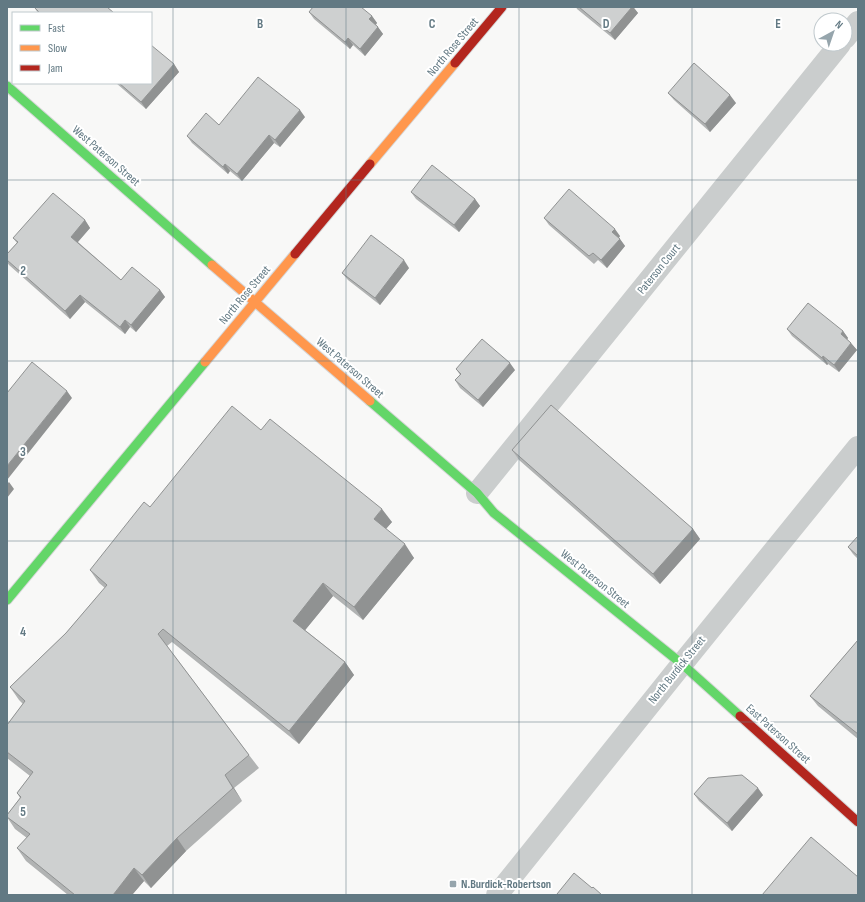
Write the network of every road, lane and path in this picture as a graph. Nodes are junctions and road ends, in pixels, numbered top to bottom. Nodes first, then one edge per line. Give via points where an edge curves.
1 (502, 7) edge
2 (834, 52) edge
3 (7, 86) edge
4 (255, 302) junction
5 (858, 447) edge
6 (477, 493) junction
7 (7, 600) edge
8 (682, 664) junction
9 (858, 822) edge
10 (497, 895) edge

1 - 4 street, North Rose Street
2 - 6 street, Paterson Court
3 - 4 street, West Paterson Street
4 - 6 street, West Paterson Street
4 - 7 street, North Rose Street
5 - 8 street, North Burdick Street
6 - 8 street, West Paterson Street via 494,513
8 - 9 street, East Paterson Street
8 - 10 street, North Burdick Street

